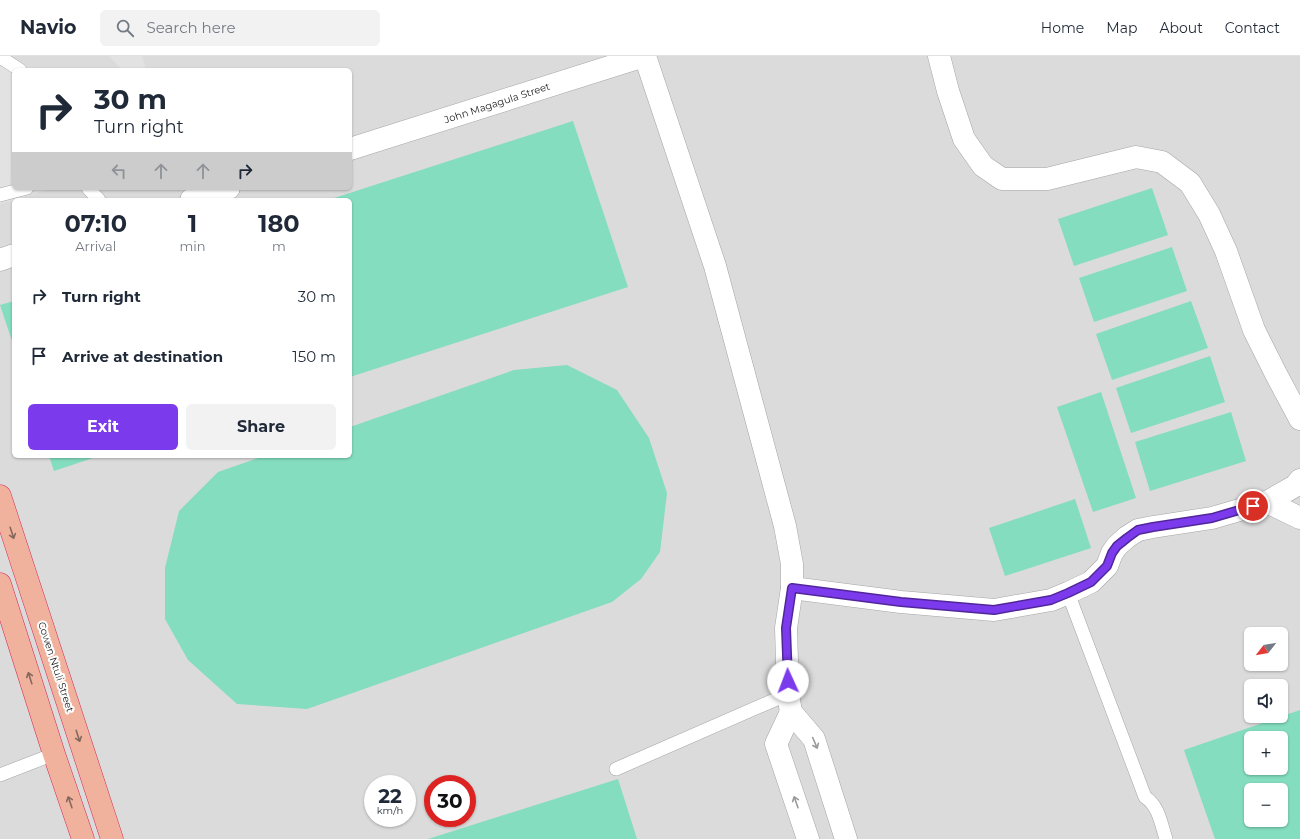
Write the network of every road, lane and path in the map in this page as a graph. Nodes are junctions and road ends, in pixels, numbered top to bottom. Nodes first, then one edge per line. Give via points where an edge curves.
1 (644, 56) edge
2 (939, 56) edge
3 (0, 57) edge
4 (17, 68) edge
5 (352, 149) edge
6 (19, 190) edge
7 (90, 190) edge
8 (223, 190) edge
9 (0, 195) edge
10 (97, 198) edge
11 (197, 198) edge
12 (12, 256) edge
13 (0, 260) edge
14 (1300, 419) edge
15 (1300, 480) edge
16 (0, 496) edge
17 (1267, 502) junction
18 (1300, 518) edge
19 (0, 584) edge
20 (792, 588) junction
21 (1068, 593) junction
22 (790, 703) junction
23 (54, 754) junction
24 (616, 769) dead end
25 (0, 775) edge
26 (83, 839) edge
27 (112, 839) edge
28 (808, 839) edge
29 (846, 839) edge
30 (1166, 839) edge

1 - 5 street, John Magagula Street
1 - 20 street via 715,266 785,526 792,564
2 - 14 street via 964,139 983,166 1002,179 1047,179 1136,157 1162,162 1190,184 1209,214 1226,251 1254,330
3 - 4 lane
6 - 9 lane
7 - 10 lane
8 - 11 street
12 - 13 street
15 - 17 street via 1295,486
16 -> 27 highway, Cowen Ntuli Street
17 - 18 street
17 - 21 street via 1212,518 1138,530 1117,546 1107,566 1091,582
23 -> 19 highway
20 - 21 street via 901,602 994,610 1051,600
20 - 22 street via 786,628
21 - 30 lane via 1145,797 1156,807
22 - 24 lane
28 -> 22 street via 776,744
22 -> 29 street via 814,739
23 - 25 lane
26 -> 23 highway

